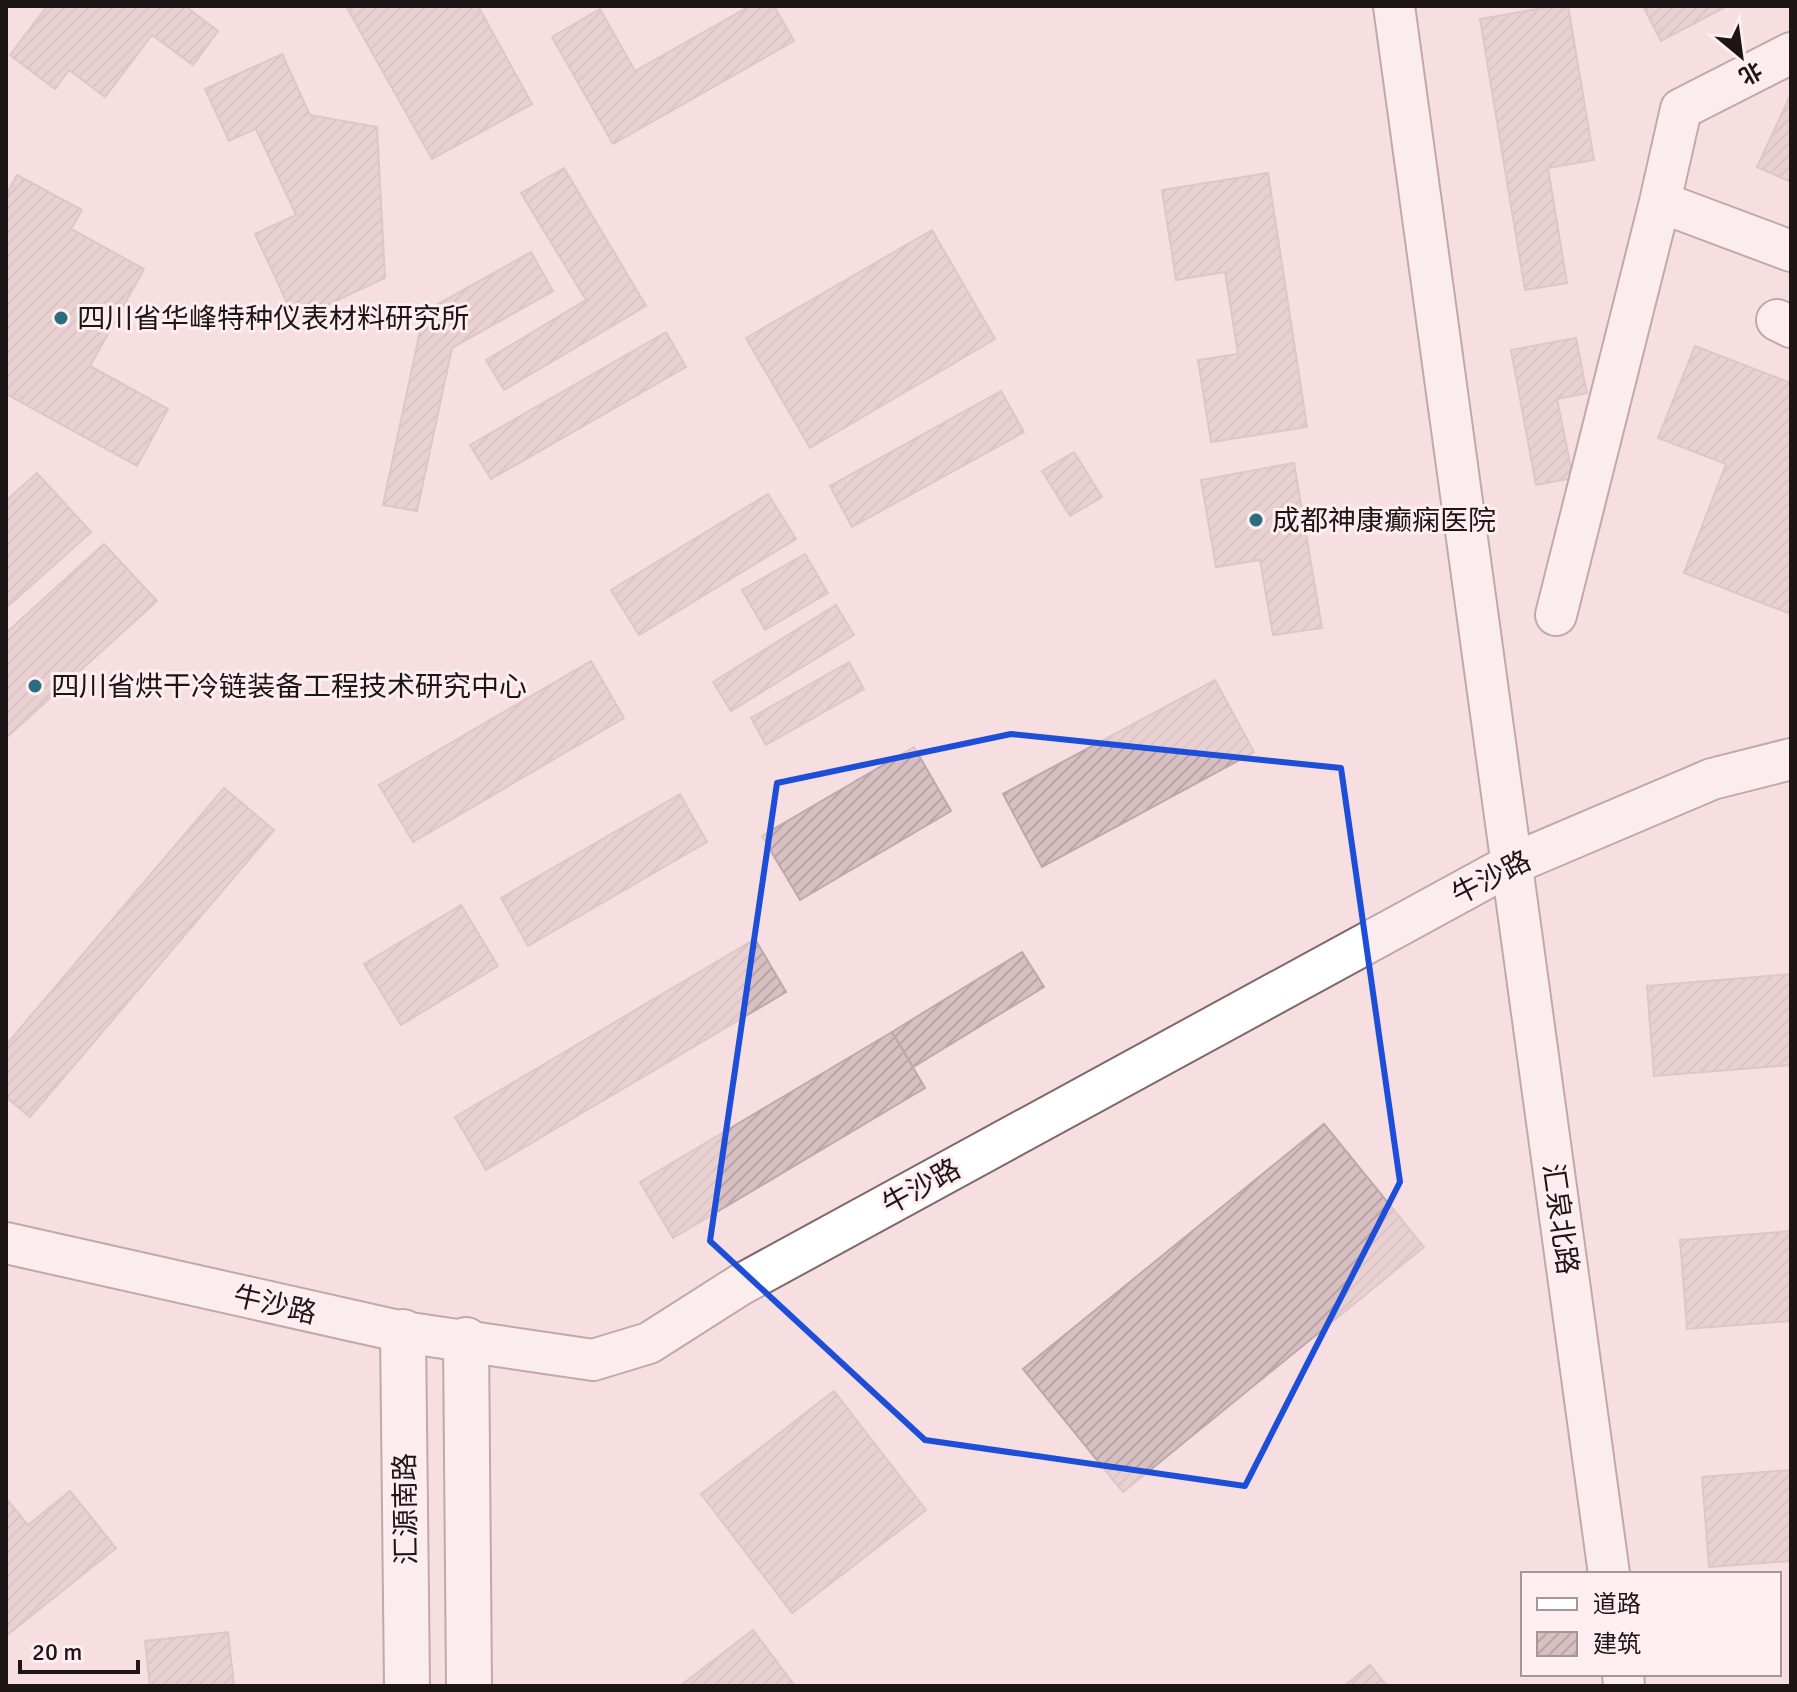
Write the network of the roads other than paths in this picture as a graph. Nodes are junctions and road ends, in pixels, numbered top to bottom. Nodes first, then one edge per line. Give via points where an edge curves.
1 (1394, 6) edge
2 (1791, 53) edge
3 (1660, 202) junction
4 (1791, 251) edge
5 (1556, 615) dead end
6 (1791, 759) edge
7 (1512, 864) junction
8 (6, 1243) edge
9 (403, 1332) junction
10 (466, 1340) junction
11 (1609, 1572) edge
12 (407, 1686) edge
13 (469, 1686) edge

1 - 7 street, 汇泉北路
2 - 3 street via 1681,109
3 - 4 street
3 - 5 street
6 - 7 street, 牛沙路 via 1712,779
7 - 10 street, 牛沙路 via 754,1277 649,1343 593,1360
7 - 11 street, 汇泉北路
8 - 9 street, 牛沙路
9 - 10 street, 牛沙路
9 - 12 street, 汇源南路
10 - 13 street

